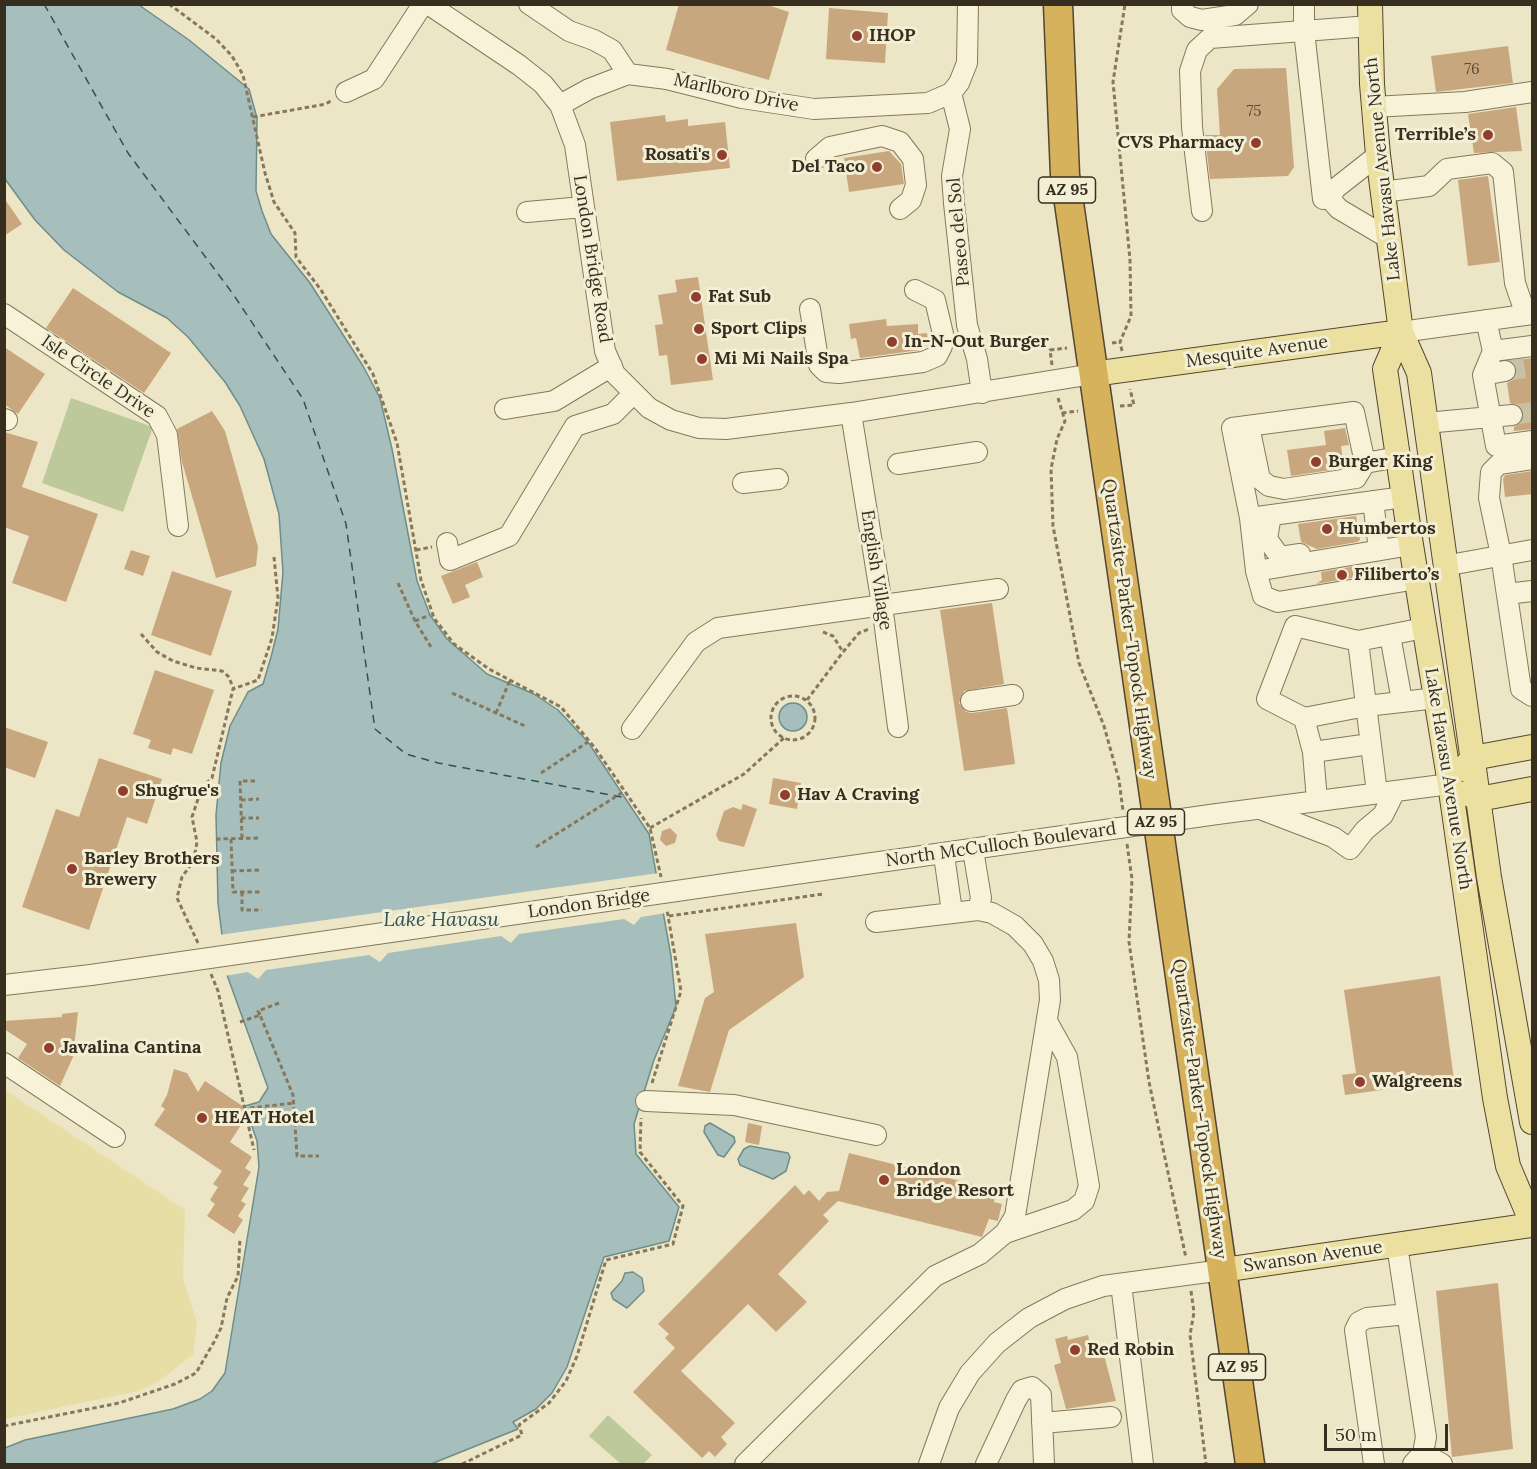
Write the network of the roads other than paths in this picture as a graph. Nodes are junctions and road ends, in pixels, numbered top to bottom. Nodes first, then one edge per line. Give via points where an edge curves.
1 (426, 4) edge
2 (529, 4) edge
3 (969, 4) edge
4 (1058, 4) edge
5 (1182, 4) edge
6 (1248, 4) edge
7 (1304, 4) edge
8 (1370, 15) edge
9 (1304, 31) junction
10 (628, 74) junction
11 (346, 92) road end
12 (1533, 92) edge
13 (951, 93) junction
14 (560, 105) junction
15 (1373, 107) junction
16 (1377, 155) junction
17 (816, 159) dead end
18 (1382, 192) junction
19 (1329, 198) junction
20 (583, 207) junction
21 (900, 209) dead end
22 (1202, 211) dead end
23 (527, 212) dead end
24 (1388, 238) junction
25 (915, 290) dead end
26 (810, 309) dead end
27 (4, 314) edge
28 (1529, 314) edge
29 (1486, 320) junction
30 (1401, 332) junction
31 (1533, 346) edge
32 (1493, 351) junction
33 (612, 366) junction
34 (1505, 371) tunnel mouth
35 (1093, 374) junction
36 (1483, 375) junction
37 (982, 393) junction
38 (633, 394) junction
39 (505, 409) dead end
40 (851, 413) junction
41 (1512, 415) tunnel mouth
42 (1491, 419) junction
43 (1426, 423) junction
44 (1249, 426) junction
45 (1533, 441) edge
46 (977, 452) dead end
47 (1398, 457) junction
48 (1533, 459) edge
49 (1365, 463) junction
50 (898, 464) dead end
51 (778, 478) dead end
52 (743, 483) dead end
53 (1404, 496) junction
54 (1373, 501) junction
55 (1271, 515) junction
56 (1250, 518) junction
57 (178, 526) dead end
58 (447, 543) dead end
59 (1411, 545) junction
60 (1379, 547) junction
61 (1533, 550) edge
62 (1501, 555) junction
63 (1444, 566) junction
64 (1256, 571) junction
65 (1417, 579) junction
66 (998, 589) dead end
67 (1524, 590) edge
68 (884, 615) junction
69 (1424, 628) junction
70 (1390, 634) junction
71 (1358, 641) junction
72 (1013, 694) dead end
73 (1533, 696) edge
74 (1437, 698) junction
75 (971, 700) dead end
76 (1402, 701) junction
77 (1366, 706) junction
78 (1304, 718) junction
79 (898, 727) dead end
80 (632, 729) dead end
81 (1370, 744) junction
82 (1533, 747) edge
83 (1312, 752) junction
84 (1476, 779) junction
85 (1450, 784) junction
86 (1533, 789) edge
87 (1386, 792) junction
88 (1317, 801) junction
89 (1259, 808) junction
90 (973, 850) junction
91 (944, 855) junction
92 (802, 873) joint
93 (978, 910) junction
94 (952, 912) junction
95 (876, 922) dead end
96 (4, 985) edge
97 (1047, 1021) junction
98 (4, 1063) edge
99 (646, 1101) road end
100 (1533, 1122) edge
101 (876, 1135) dead end
102 (115, 1137) dead end
103 (1533, 1224) edge
104 (1005, 1233) junction
105 (1397, 1245) junction
106 (1223, 1270) junction
107 (1121, 1284) junction
108 (1407, 1314) junction
109 (1111, 1416) dead end
110 (1042, 1423) junction
111 (1418, 1459) edge
112 (745, 1464) edge
113 (929, 1464) edge
114 (986, 1464) edge
115 (1044, 1464) edge
116 (1143, 1464) edge
117 (1250, 1464) edge
118 (1374, 1464) edge
119 (1442, 1464) edge

1 - 11 street via 374,79
1 - 14 street, London Bridge Road via 519,65 543,84
2 - 10 street via 569,31 612,50
3 - 13 street via 967,63
4 - 35 highway, Quartzsite–Parker–Topock Highway / AZ 95 via 1065,175
5 - 6 street via 1182,10 1190,17 1202,20 1235,15
7 - 9 street
8 - 9 street
8 - 15 main road, Lake Havasu Avenue North
9 - 19 street via 1323,199
9 - 22 street via 1210,38 1197,50 1190,71
10 - 13 street, Marlboro Drive via 814,109 928,104
10 - 14 street, Marlboro Drive
12 - 15 street via 1465,102
13 - 37 street, Paseo del Sol via 960,129 952,176 954,203 967,325
14 - 20 street, London Bridge Road via 574,145
15 - 16 main road, Lake Havasu Avenue North
16 - 18 main road, Lake Havasu Avenue North
16 - 19 street
17 - 21 street via 830,147 882,136 900,142 913,159 916,185 911,200
18 - 24 main road, Lake Havasu Avenue North
18 - 28 street via 1429,186 1447,169 1492,163 1503,172 1515,283
19 - 24 street via 1339,209
20 - 23 street
20 - 33 street, London Bridge Road via 605,351
24 - 30 main road, Lake Havasu Avenue North
25 - 26 street via 935,300 943,334 937,356 923,362 826,372 819,365
27 - 57 street, Isle Circle Drive via 157,416 167,435
28 - 29 street, Mesquite Avenue
29 - 30 street, Mesquite Avenue
29 - 32 street
30 - 35 main road, Mesquite Avenue
30 - 43 main road, Lake Havasu Avenue North via 1419,373
30 - 47 main road, Lake Havasu Avenue North via 1385,369
31 - 32 street
32 - 36 street
33 - 38 street, London Bridge Road
33 - 39 street via 554,401
34 - 36 street
35 - 37 street, Mesquite Avenue
35 - 106 highway, Quartzsite–Parker–Topock Highway / AZ 95
36 - 42 street
37 - 40 street, London Bridge Road
38 - 40 street, London Bridge Road via 671,420 699,428 726,429
38 - 58 street via 613,414 576,426 509,536 450,560
40 - 68 street, English Village
41 - 42 street
42 - 43 street
42 - 45 street via 1496,446
43 - 63 main road, Lake Havasu Avenue North
44 - 49 street via 1354,412
44 - 49 street via 1260,479 1269,486 1284,489 1356,478
44 - 56 street via 1232,428
46 - 50 street
47 - 49 street
47 - 53 main road, Lake Havasu Avenue North
48 - 62 street via 1499,464 1491,472 1489,498
51 - 52 street
53 - 54 street
53 - 59 main road, Lake Havasu Avenue North
54 - 55 street
54 - 60 street
55 - 56 street
55 - 60 street via 1267,539 1280,557
56 - 64 street
59 - 60 street
59 - 65 main road, Lake Havasu Avenue North
60 - 64 street
61 - 62 street
62 - 63 street
62 - 67 street
63 - 84 main road, Lake Havasu Avenue North
64 - 65 street via 1263,596 1278,602
65 - 69 main road, Lake Havasu Avenue North
66 - 68 street
67 - 73 street via 1521,689
68 - 79 street, English Village
68 - 80 street via 815,615 718,628 696,642
69 - 70 street
69 - 74 main road, Lake Havasu Avenue North
70 - 71 street
70 - 76 street
71 - 77 street
71 - 78 street via 1295,626 1267,699
72 - 75 street
74 - 76 street
74 - 85 main road, Lake Havasu Avenue North
76 - 77 street
77 - 78 street
77 - 81 street
78 - 83 street
81 - 83 street
81 - 87 street
82 - 84 main road
83 - 88 street
84 - 85 main road
84 - 85 main road
84 - 86 main road
84 - 100 main road, Lake Havasu Avenue North via 1489,877
85 - 87 street, North McCulloch Boulevard
85 - 103 main road, Lake Havasu Avenue North via 1495,1098 1508,1166
87 - 88 street, North McCulloch Boulevard
87 - 89 street via 1383,815 1350,849 1333,837
88 - 89 street, North McCulloch Boulevard
89 - 90 street, North McCulloch Boulevard, bridge
90 - 91 street, North McCulloch Boulevard
90 - 93 street via 981,898
91 - 92 street, North McCulloch Boulevard
91 - 94 street
92 - 96 street, London Bridge, bridge
93 - 94 street
93 - 97 street via 1010,922 1041,955 1050,987
94 - 95 street
97 - 104 street via 1015,1216
97 - 104 street via 1067,1057 1089,1186 1084,1201 1073,1210
98 - 102 street
99 - 101 street via 734,1105
103 - 105 main road, Swanson Avenue
104 - 112 street via 980,1254 935,1276
105 - 106 main road, Swanson Avenue
105 - 108 street
106 - 107 street, Swanson Avenue
106 - 117 highway, Quartzsite–Parker–Topock Highway / AZ 95
107 - 113 street, Swanson Avenue via 1084,1292 1055,1304 997,1343 970,1373 949,1408
107 - 116 street
108 - 111 street via 1426,1437
108 - 118 street via 1367,1318 1355,1330
109 - 110 street
110 - 114 street via 1041,1395 1032,1387 1022,1390
110 - 115 street
111 - 119 street

